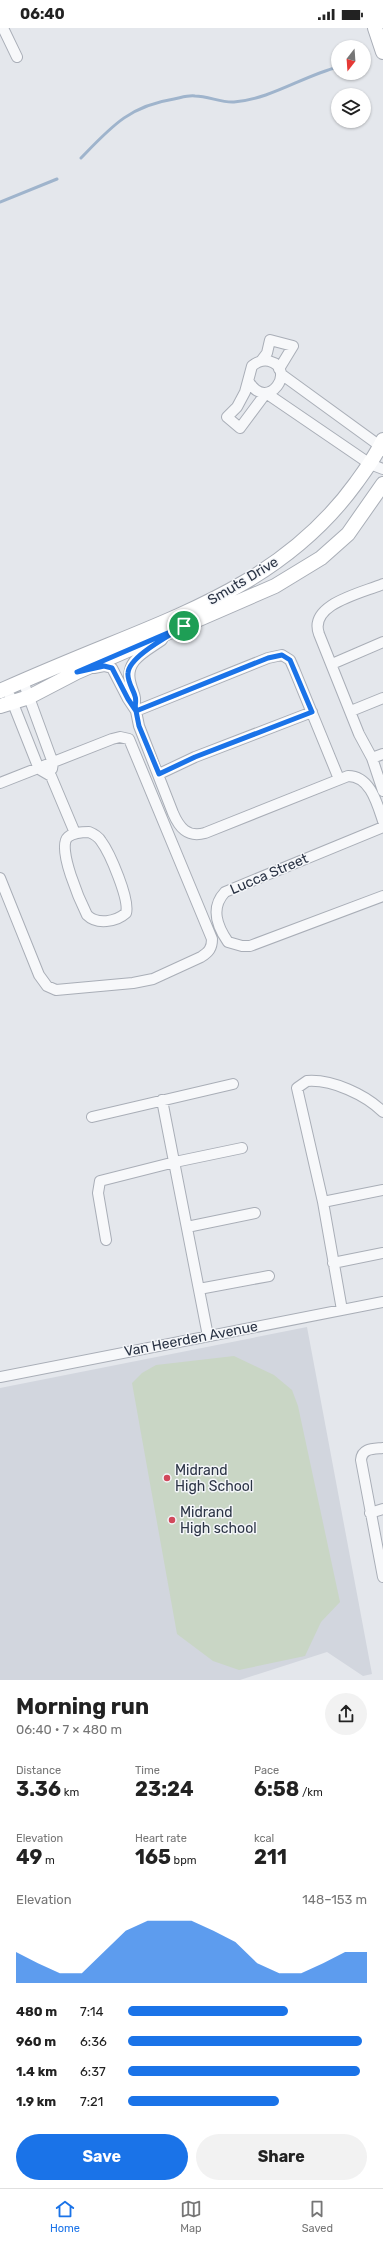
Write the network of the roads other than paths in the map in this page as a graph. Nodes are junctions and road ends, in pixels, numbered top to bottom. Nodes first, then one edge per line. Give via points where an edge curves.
1 (3, 28) edge
2 (375, 28) edge
3 (383, 52) edge
4 (17, 57) dead end
5 (261, 360) junction
6 (280, 372) junction
7 (249, 382) junction
8 (266, 393) junction
9 (382, 447) edge
10 (370, 464) junction
11 (383, 469) edge
12 (383, 484) edge
13 (383, 584) edge
14 (184, 626) junction
15 (383, 642) edge
16 (332, 664) junction
17 (128, 670) junction
18 (77, 672) junction
19 (116, 674) junction
20 (22, 681) junction
21 (4, 689) edge
22 (29, 696) junction
23 (383, 698) edge
24 (6, 704) edge
25 (135, 709) junction
26 (351, 711) junction
27 (312, 712) junction
28 (383, 754) edge
29 (372, 758) junction
30 (53, 763) junction
31 (39, 769) junction
32 (159, 774) junction
33 (51, 776) junction
34 (339, 779) junction
35 (0, 783) edge
36 (383, 791) edge
37 (383, 820) edge
38 (383, 827) edge
39 (75, 833) junction
40 (0, 878) edge
41 (383, 896) edge
42 (233, 1084) dead end
43 (162, 1100) junction
44 (383, 1112) edge
45 (92, 1117) dead end
46 (242, 1148) dead end
47 (175, 1162) junction
48 (383, 1190) edge
49 (323, 1202) junction
50 (255, 1213) dead end
51 (187, 1227) junction
52 (106, 1240) dead end
53 (383, 1253) edge
54 (334, 1263) junction
55 (269, 1276) dead end
56 (199, 1289) junction
57 (383, 1302) edge
58 (342, 1310) junction
59 (208, 1336) junction
60 (0, 1377) edge
61 (383, 1448) edge
62 (383, 1509) edge
63 (370, 1513) junction
64 (383, 1577) edge

1 - 4 street
2 - 3 main road
5 - 6 street via 272,362
5 - 6 street via 267,353 270,340 293,346
5 - 7 street via 252,366
6 - 8 street via 281,380 276,389
6 - 9 street
7 - 8 street via 256,391
7 - 8 street via 237,407 227,417 240,428
8 - 10 street
9 - 10 main road, Smuts Drive
10 - 11 street
10 - 20 main road, Smuts Drive via 337,509 307,539 271,567 190,612
12 - 14 main road, Smuts Drive via 348,534 321,558 275,586
13 - 16 street via 328,607 321,614 316,624 317,630
14 - 17 street via 135,659
14 - 18 main road, Smuts Drive
15 - 16 street
16 - 26 street
17 - 19 street
17 - 25 street via 136,699
18 - 19 street via 104,666 112,668
18 - 22 main road, Smuts Drive
19 - 25 street
20 - 21 main road, Smuts Drive
20 - 22 street
21 - 24 street
22 - 24 main road, Smuts Drive
22 - 30 street
23 - 26 street
24 - 31 street
25 - 27 street via 268,658 282,655 290,660
25 - 32 street via 139,726
26 - 29 street
27 - 32 street via 195,757
27 - 34 street
28 - 29 street
29 - 36 street
30 - 31 street
30 - 33 street
30 - 40 street via 112,739 124,737 131,742 212,939 211,947 201,957 153,979 56,990 47,986 39,975
31 - 33 street
31 - 35 street
32 - 34 street via 179,826 187,833 200,835
33 - 39 street
34 - 37 street via 350,776 367,785
38 - 41 street, Lucca Street via 225,892 219,900 216,914 228,942 238,946 250,946
39 - 39 street via 89,832 101,840 128,906 123,916 101,921 87,915 65,854 66,839
42 - 43 street
43 - 45 street
43 - 47 street
44 - 49 street via 366,1098 343,1088 312,1080 298,1086 297,1091
46 - 47 street
47 - 51 street
47 - 52 street via 100,1181 98,1192
48 - 49 street
49 - 54 street
50 - 51 street
51 - 56 street
53 - 54 street
54 - 58 street
55 - 56 street
56 - 59 street
57 - 58 street, Van Heerden Avenue
58 - 59 street, Van Heerden Avenue
59 - 60 street, Van Heerden Avenue
61 - 63 street via 366,1450 361,1456
62 - 63 street
63 - 64 street

